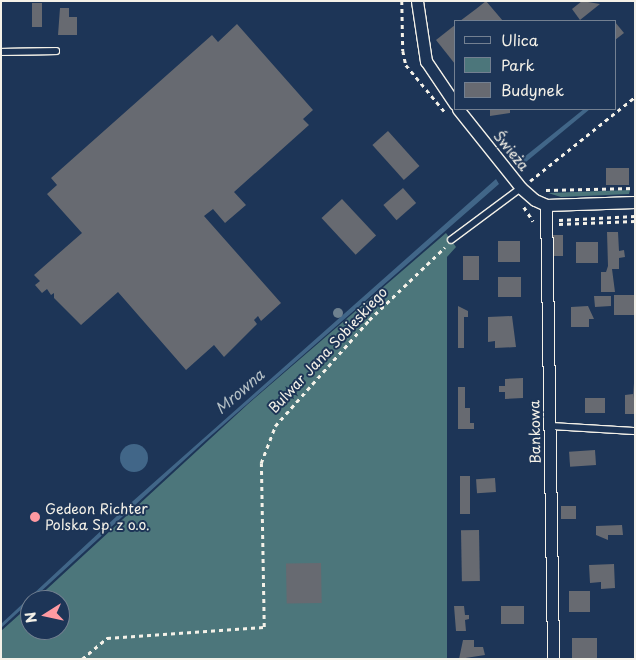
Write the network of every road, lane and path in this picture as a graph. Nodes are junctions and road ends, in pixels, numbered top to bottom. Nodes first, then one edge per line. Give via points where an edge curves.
1 (416, 1) edge
2 (56, 51) dead end
3 (1, 52) edge
4 (635, 98) edge
5 (454, 103) edge
6 (459, 110) edge
7 (525, 173) dead end
8 (531, 180) junction
9 (536, 185) dead end
10 (521, 188) junction
11 (542, 188) dead end
12 (635, 188) edge
13 (635, 202) edge
14 (546, 205) junction
15 (635, 216) edge
16 (635, 221) edge
17 (451, 240) joint
18 (550, 426) junction
19 (635, 431) edge
20 (82, 659) edge
21 (553, 659) edge

1 - 5 street via 426,61
2 - 3 lane
4 - 8 path
6 - 10 street, Świeża
7 - 8 path
8 - 9 path
8 - 10 path
10 - 14 street, Świeża
10 - 17 lane
11 - 12 path
13 - 14 street
14 - 18 street, Bankowa
15 - 16 path via 550,223
17 - 20 path, Bulwar Jana Sobieskiego via 369,320 275,426 261,463 264,628 107,638
18 - 19 lane
18 - 21 street, Bankowa

